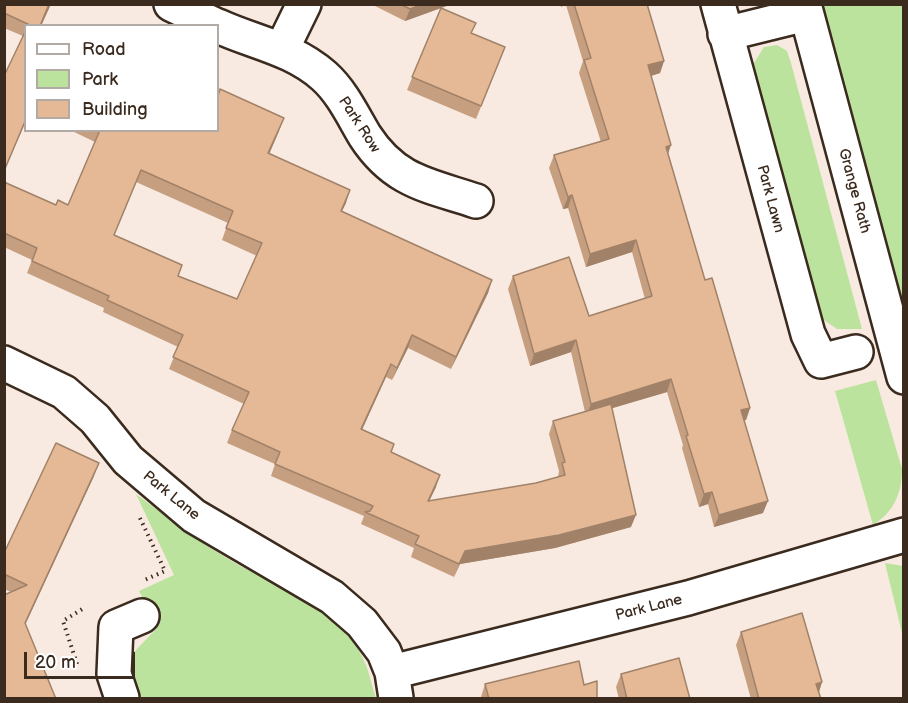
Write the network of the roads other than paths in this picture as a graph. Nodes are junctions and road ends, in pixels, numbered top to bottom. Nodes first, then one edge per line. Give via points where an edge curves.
1 (171, 4) edge
2 (304, 4) edge
3 (805, 9) edge
4 (721, 19) edge
5 (213, 24) edge
6 (219, 27) edge
7 (282, 49) junction
8 (476, 201) dead end
9 (856, 352) dead end
10 (4, 363) edge
11 (903, 377) edge
12 (903, 535) edge
13 (141, 616) dead end
14 (394, 686) edge
15 (122, 699) edge

1 - 5 street, Park Row
2 - 7 street
3 - 4 street, Park Lawn
3 - 11 street, Grange Rath
4 - 9 street, Park Lawn via 808,334 821,361
6 - 7 street, Park Row
7 - 8 street, Park Row via 326,78 380,157 394,170 406,178
10 - 14 street, Park Lane via 64,392 94,419 128,460 194,516 332,597 362,623 384,652
12 - 14 street, Park Lane
13 - 15 street via 116,627 114,674

